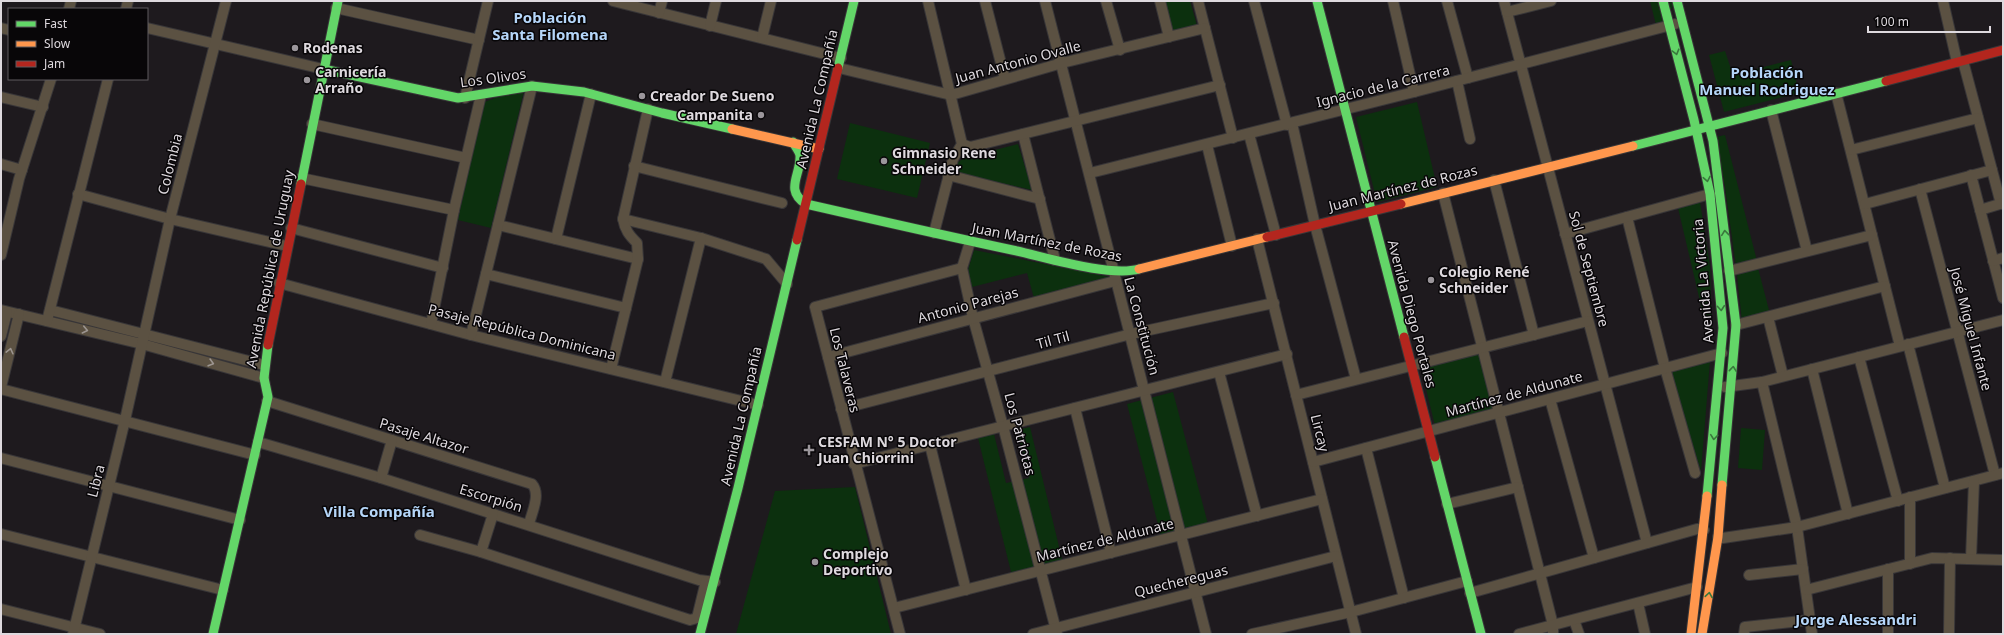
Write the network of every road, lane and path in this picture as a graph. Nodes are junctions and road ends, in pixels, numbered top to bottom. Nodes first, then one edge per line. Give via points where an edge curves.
1 (226, 1) edge
2 (488, 1) edge
3 (613, 1) edge
4 (662, 1) edge
5 (716, 1) edge
6 (771, 1) edge
7 (854, 1) edge
8 (928, 1) edge
9 (985, 1) edge
10 (1045, 1) edge
11 (1106, 1) edge
12 (1160, 1) edge
13 (1198, 1) edge
14 (1254, 1) edge
15 (1317, 1) edge
16 (1392, 1) edge
17 (1447, 1) edge
18 (1504, 1) edge
19 (1551, 1) edge
20 (1663, 1) edge
21 (1677, 1) edge
22 (1942, 1) edge
23 (337, 4) edge
24 (1507, 12) junction
25 (660, 13) junction
26 (1683, 22) junction
27 (710, 26) junction
28 (1669, 26) junction
29 (148, 28) edge
30 (1205, 28) junction
31 (1169, 37) junction
32 (762, 38) junction
33 (479, 40) junction
34 (215, 44) junction
35 (1120, 50) junction
36 (2003, 50) edge
37 (1960, 61) junction
38 (840, 63) junction
39 (1062, 63) junction
40 (1520, 65) junction
41 (323, 69) junction
42 (1468, 78) junction
43 (1005, 79) junction
44 (51, 80) edge
45 (108, 80) edge
46 (1457, 81) junction
47 (1220, 85) junction
48 (532, 86) junction
49 (1414, 92) junction
50 (1836, 93) junction
51 (591, 94) junction
52 (481, 95) junction
53 (951, 95) junction
54 (1, 97) edge
55 (466, 98) junction
56 (43, 107) junction
57 (648, 109) junction
58 (1344, 110) junction
59 (1771, 110) junction
60 (1978, 118) junction
61 (1076, 120) junction
62 (312, 124) junction
63 (1289, 124) junction
64 (1708, 126) junction
65 (1696, 130) junction
66 (1023, 134) junction
67 (1249, 134) junction
68 (1233, 138) junction
69 (1470, 140) dead end
70 (793, 142) junction
71 (962, 144) junction
72 (1207, 145) junction
73 (819, 149) junction
74 (1851, 150) junction
75 (466, 158) junction
76 (1, 164) edge
77 (634, 166) junction
78 (1548, 167) junction
79 (22, 170) junction
80 (1992, 170) junction
81 (1090, 173) junction
82 (948, 175) junction
83 (1971, 176) junction
84 (301, 178) junction
85 (1494, 180) junction
86 (1920, 189) junction
87 (1443, 193) junction
88 (78, 194) junction
89 (1710, 194) junction
90 (1040, 199) junction
91 (782, 202) dead end
92 (806, 204) junction
93 (1864, 204) junction
94 (2002, 204) edge
95 (454, 210) junction
96 (1370, 210) junction
97 (1980, 210) junction
98 (1628, 217) junction
99 (170, 219) junction
100 (623, 219) junction
101 (498, 224) junction
102 (1315, 225) junction
103 (291, 228) junction
104 (4, 231) edge
105 (934, 233) junction
106 (1566, 234) junction
107 (1276, 235) junction
108 (1872, 235) junction
109 (701, 238) junction
110 (556, 239) junction
111 (1257, 239) junction
112 (970, 242) junction
113 (287, 246) junction
114 (1232, 246) junction
115 (1807, 251) junction
116 (1, 255) edge
117 (638, 259) junction
118 (1998, 259) edge
119 (1055, 260) junction
120 (443, 268) junction
121 (962, 268) junction
122 (1113, 271) junction
123 (1729, 271) junction
124 (486, 274) junction
125 (1115, 281) junction
126 (279, 283) junction
127 (787, 284) junction
128 (1885, 286) junction
129 (2003, 298) edge
130 (1274, 303) junction
131 (626, 308) junction
132 (50, 310) junction
133 (4, 311) edge
134 (19, 314) junction
135 (1768, 317) junction
136 (973, 318) junction
137 (2003, 320) edge
138 (47, 321) junction
139 (1588, 321) junction
140 (431, 324) junction
141 (1736, 325) junction
142 (1957, 332) junction
143 (1131, 334) junction
144 (471, 335) junction
145 (1534, 335) junction
146 (1, 336) edge
147 (143, 339) junction
148 (1904, 345) junction
149 (1481, 348) junction
150 (1722, 353) junction
151 (1287, 354) junction
152 (1859, 356) junction
153 (828, 357) junction
154 (264, 365) junction
155 (1411, 366) junction
156 (1665, 368) junction
157 (611, 369) junction
158 (1812, 369) junction
159 (989, 371) junction
160 (1219, 372) junction
161 (1783, 376) junction
162 (264, 378) junction
163 (1356, 379) junction
164 (665, 382) junction
165 (1762, 382) junction
166 (1605, 384) junction
167 (1719, 386) junction
168 (1, 388) edge
169 (1731, 388) junction
170 (1144, 391) junction
171 (1296, 395) junction
172 (1550, 399) junction
173 (267, 401) junction
174 (758, 405) junction
175 (1075, 408) junction
176 (841, 409) junction
177 (1499, 412) junction
178 (125, 420) junction
179 (1003, 426) junction
180 (1428, 432) junction
181 (392, 440) junction
182 (258, 442) junction
183 (930, 445) junction
184 (1366, 448) junction
185 (255, 456) junction
186 (1, 458) edge
187 (1313, 462) junction
188 (854, 464) junction
189 (1695, 473) dead end
190 (1999, 474) edge
191 (381, 478) junction
192 (1974, 481) junction
193 (109, 485) junction
194 (1518, 487) junction
195 (1945, 488) junction
196 (1910, 497) junction
197 (1322, 499) junction
198 (1898, 501) junction
199 (1447, 504) junction
200 (493, 514) junction
201 (1848, 514) junction
202 (1256, 516) junction
203 (240, 520) junction
204 (529, 524) junction
205 (1797, 527) junction
206 (1704, 530) junction
207 (1, 534) edge
208 (420, 535) dead end
209 (1180, 535) junction
210 (1718, 537) junction
211 (1647, 543) junction
212 (481, 552) junction
213 (1111, 553) junction
214 (1336, 556) junction
215 (92, 557) junction
216 (1594, 558) junction
217 (1950, 558) junction
218 (1971, 559) junction
219 (2003, 560) edge
220 (1910, 564) junction
221 (1803, 569) junction
222 (1888, 569) junction
223 (1041, 571) junction
224 (1539, 574) junction
225 (1749, 575) dead end
226 (710, 581) junction
227 (1467, 581) junction
228 (1697, 587) junction
229 (223, 590) junction
230 (966, 590) junction
231 (1806, 590) junction
232 (1195, 592) junction
233 (1470, 593) junction
234 (1404, 598) junction
235 (1638, 603) junction
236 (894, 608) junction
237 (1, 610) edge
238 (1351, 612) junction
239 (1574, 620) junction
240 (1810, 620) junction
241 (1553, 630) edge
242 (1745, 630) edge
243 (74, 631) edge
244 (1056, 631) edge
245 (100, 634) edge
246 (213, 634) edge
247 (700, 634) edge
248 (900, 634) edge
249 (1032, 634) edge
250 (1206, 634) edge
251 (1252, 634) edge
252 (1356, 634) edge
253 (1481, 634) edge
254 (1523, 634) edge
255 (1578, 634) edge
256 (1645, 634) edge
257 (1691, 634) edge
258 (1702, 634) edge
259 (1812, 634) edge
260 (1888, 634) edge
261 (1949, 634) edge

1 - 34 street, Colombia
2 - 33 street
3 - 25 street, Juan Antonio Ovalle
4 - 25 street
5 - 27 street
6 - 32 street
7 - 38 main road, Avenida La Compañía
8 - 53 street
9 - 43 street
10 - 39 street, La Constitución
11 - 35 street
12 - 31 street
13 - 30 street
14 - 63 street
15 - 58 main road, Avenida Diego Portales
16 - 49 street
17 - 42 street
18 - 24 street, Sol de Septiembre
19 - 24 street
20 - 28 main road, Avenida La Victoria
21 - 26 main road, Avenida La Victoria
22 - 37 street
23 - 33 street
23 - 41 main road, Avenida República de Uruguay
24 - 40 street, Sol de Septiembre
25 - 27 street, Juan Antonio Ovalle
26 - 28 street, Ignacio de la Carrera
26 - 64 main road, Avenida La Victoria
27 - 32 street, Juan Antonio Ovalle
28 - 40 street, Ignacio de la Carrera
28 -> 65 main road, Avenida La Victoria
29 - 34 street, Los Olivos
30 - 31 street, Juan Antonio Ovalle
30 - 47 street
31 - 35 street, Juan Antonio Ovalle
32 - 38 street, Juan Antonio Ovalle
33 - 55 street
34 - 41 street, Los Olivos
34 - 99 street, Colombia
35 - 39 street, Juan Antonio Ovalle
36 - 37 main road, Juan Martínez de Rozas
37 - 50 main road, Juan Martínez de Rozas
37 - 60 street
38 - 53 street, Juan Antonio Ovalle
38 - 73 main road, Avenida La Compañía
39 - 43 street, Juan Antonio Ovalle
39 - 61 street, La Constitución
40 - 42 street, Ignacio de la Carrera
40 - 78 street, Sol de Septiembre
41 - 55 main road, Los Olivos
41 - 62 main road, Avenida República de Uruguay
42 - 46 street, Ignacio de la Carrera
43 - 53 street, Juan Antonio Ovalle
44 - 56 street
45 - 88 street
46 - 49 street, Ignacio de la Carrera
46 - 69 street
47 - 61 street
47 - 68 street
48 - 51 main road, Los Olivos
48 - 52 main road, Los Olivos
48 - 101 street
49 - 58 street, Ignacio de la Carrera
50 - 59 main road, Juan Martínez de Rozas
50 - 74 street
51 - 57 main road, Los Olivos
51 - 110 street
52 - 55 main road, Los Olivos
52 - 75 street
53 - 71 street
54 - 56 street
56 - 79 street
57 - 70 main road, Los Olivos
57 - 77 street
58 - 63 street, Ignacio de la Carrera
58 - 96 main road, Avenida Diego Portales
59 - 64 main road, Juan Martínez de Rozas
59 - 115 street
60 - 74 street
60 - 80 street
61 - 66 street
61 - 81 street, La Constitución
62 - 75 street
62 - 84 main road, Avenida República de Uruguay
63 - 67 street, Ignacio de la Carrera
63 - 102 street
64 - 65 main road, Juan Martínez de Rozas
123 -> 64 main road, Avenida La Victoria via 1713,141
65 - 78 main road, Juan Martínez de Rozas
65 -> 89 main road, Avenida La Victoria
66 - 71 street via 970,147
66 - 90 street
67 - 68 street, Ignacio de la Carrera
67 - 107 street
68 - 72 street, Ignacio de la Carrera
70 - 73 main road, Los Olivos
70 - 92 main road, Avenida La Compañía via 800,156 794,192 800,201
71 - 82 street via 953,159
72 - 81 street, Ignacio de la Carrera
72 - 114 street
73 - 92 main road, Avenida La Compañía
74 - 93 street
75 - 95 street
76 - 79 street
77 - 91 street
77 - 100 street
78 - 85 main road, Juan Martínez de Rozas
78 - 106 street, Sol de Septiembre
79 - 104 street
80 - 83 street
80 - 94 street
81 - 122 street, La Constitución
82 - 90 street
82 - 105 street
83 - 86 street
83 - 97 street
84 - 95 street
84 - 103 main road, Avenida República de Uruguay
85 - 87 main road, Juan Martínez de Rozas
85 - 145 street
86 - 93 street
86 - 142 street, José Miguel Infante
87 - 96 main road, Juan Martínez de Rozas
87 - 149 street
88 - 99 street
88 - 132 street
89 - 98 street
89 -> 150 main road, Avenida La Victoria via 1723,328
90 - 119 street
92 - 105 main road, Juan Martínez de Rozas
92 - 127 main road, Avenida La Compañía
93 - 108 street
94 - 97 street
95 - 120 street
96 - 102 main road, Juan Martínez de Rozas
96 - 155 main road, Avenida Diego Portales
97 - 118 street
98 - 106 street
98 - 156 street
99 - 113 street
99 - 147 street, Colombia
100 - 109 street
100 - 117 street via 628,234 637,243
101 - 110 street
101 - 124 street
102 - 107 main road, Juan Martínez de Rozas
102 - 163 street
103 - 113 main road, Avenida República de Uruguay
103 - 120 street
104 - 116 street
105 - 112 main road, Juan Martínez de Rozas
106 - 139 street, Sol de Septiembre
107 - 111 main road, Juan Martínez de Rozas
108 - 115 street
108 - 128 street
109 - 127 street via 766,259
109 - 164 street
110 - 117 street
111 - 114 main road, Juan Martínez de Rozas
111 - 130 street, Lircay
112 - 119 main road, Juan Martínez de Rozas
112 - 121 street, Los Patriotas
113 - 126 main road, Avenida República de Uruguay
114 - 122 main road, Juan Martínez de Rozas via 1128,272
115 - 123 street
117 - 131 street
118 - 129 street
119 - 122 main road, Juan Martínez de Rozas
120 - 140 street
121 - 136 street, Los Patriotas
121 - 153 street, Los Talaveras via 815,307
122 - 125 street, La Constitución
123 - 141 main road, Avenida La Victoria
124 - 131 street
124 - 144 street
125 - 136 street, Antonio Parejas
125 - 143 street, La Constitución
126 - 140 street, Pasaje República Dominicana
126 - 154 main road, Avenida República de Uruguay
127 - 174 main road, Avenida La Compañía
128 - 135 street
128 - 148 street
130 - 143 street, Til Til
130 - 151 street, Lircay
131 - 157 street
132 - 138 street
132 - 147 street
133 - 134 street
133 - 146 street
134 - 138 street
168 -> 134 street
135 - 141 street
135 - 161 street
136 - 153 street, Antonio Parejas
136 - 159 street, Los Patriotas
137 - 142 street
138 -> 147 street
139 - 145 street
139 - 166 street, Sol de Septiembre
140 - 144 street, Pasaje República Dominicana
169 -> 141 main road, Avenida La Victoria
142 - 148 street
142 - 190 street, José Miguel Infante
143 - 159 street, Til Til
143 - 170 street, La Constitución
144 - 157 street, Pasaje República Dominicana
145 - 149 street
147 - 154 street
147 -> 162 street
147 - 178 street, Libra
148 - 152 street
148 - 195 street
149 - 155 street
149 - 177 street
150 - 156 street, Martínez de Aldunate
150 - 167 main road, Avenida La Victoria
151 - 160 street
151 - 171 street, Lircay
152 - 158 street
152 - 198 street
153 - 176 street, Los Talaveras
154 - 162 main road, Avenida República de Uruguay
155 - 163 street
155 - 180 main road, Avenida Diego Portales
156 - 166 street, Martínez de Aldunate
156 - 189 street
157 - 164 street, Pasaje República Dominicana
158 - 161 street
158 - 201 street
159 - 176 street, Til Til
159 - 179 street, Los Patriotas
160 - 170 street
160 - 202 street
161 - 165 street
162 - 173 main road, Avenida República de Uruguay
163 - 171 street
164 - 174 street, Pasaje República Dominicana
165 - 169 street
165 - 205 street
166 - 172 street, Martínez de Aldunate
166 - 211 street, Sol de Septiembre
167 - 169 street
167 -> 206 main road, Avenida La Victoria
168 - 178 street
169 - 210 main road, Avenida La Victoria
170 - 175 street
170 - 209 street, La Constitución
171 - 187 street, Lircay
172 - 177 street, Martínez de Aldunate
172 - 216 street
173 - 181 street, Pasaje Altazor
173 - 182 main road, Avenida República de Uruguay
174 - 226 main road, Avenida La Compañía
175 - 179 street
175 - 213 street
176 - 188 street, Los Talaveras
177 - 180 street, Martínez de Aldunate
177 - 194 street
178 - 185 street
178 - 193 street, Libra
179 - 183 street
179 - 223 street, Los Patriotas
180 - 184 street, Martínez de Aldunate
180 - 199 main road, Avenida Diego Portales
181 - 191 street
181 - 204 street, Pasaje Altazor via 532,484 536,494
182 - 185 main road, Avenida República de Uruguay
182 - 191 street, Escorpión
183 - 188 street
183 - 230 street
184 - 187 street, Martínez de Aldunate
184 - 234 street
185 - 203 main road, Avenida República de Uruguay
186 - 193 street
187 - 197 street, Lircay
188 - 236 street, Los Talaveras
190 - 192 street
191 - 200 street, Escorpión
192 - 195 street
192 - 218 street
193 - 203 street
193 - 215 street, Libra
194 - 199 street
194 - 224 street
195 - 196 street
196 - 198 street
196 - 220 street
197 - 202 street, Martínez de Aldunate
197 - 214 street, Lircay
198 - 201 street
199 - 227 main road, Avenida Diego Portales
200 - 204 street, Escorpión
200 - 212 street
201 - 205 street
202 - 209 street, Martínez de Aldunate
203 - 229 main road, Avenida República de Uruguay
204 - 226 street, Escorpión
205 - 210 street
205 - 221 street
206 - 211 street via 1697,529
206 - 228 main road, Avenida La Victoria
207 - 215 street
208 - 212 street
209 - 213 street, Martínez de Aldunate
209 - 232 street, La Constitución
258 -> 210 main road, Avenida La Victoria
211 - 216 street
212 - 226 street via 690,620 697,618
213 - 223 street, Martínez de Aldunate
214 - 232 street, Quechereguas
214 - 238 street, Lircay
215 - 229 street
215 - 243 street, Libra
216 - 224 street
217 - 218 street
217 - 220 street via 1932,558
217 - 261 street
218 - 219 street
220 - 222 street
221 - 225 street
221 - 231 street
222 - 231 street
222 - 260 street
223 - 230 street, Martínez de Aldunate
223 - 244 street, Los Patriotas
224 - 233 street
224 - 241 street
226 - 247 main road, Avenida La Compañía
227 - 233 main road, Avenida Diego Portales
227 - 234 street
228 - 235 street
228 - 257 main road, Avenida La Victoria
229 - 246 main road, Avenida República de Uruguay
230 - 236 street, Martínez de Aldunate
231 - 240 street
232 - 244 street, Quechereguas
232 - 250 street, La Constitución
233 - 253 main road, Avenida Diego Portales
234 - 238 street
235 - 239 street
235 - 256 street
236 - 248 street, Los Talaveras
237 - 243 street
238 - 251 street
238 - 252 street, Lircay
239 - 241 street
239 - 255 street
240 - 242 street
240 - 259 street
241 - 254 street
243 - 245 street
244 - 249 street, Quechereguas

